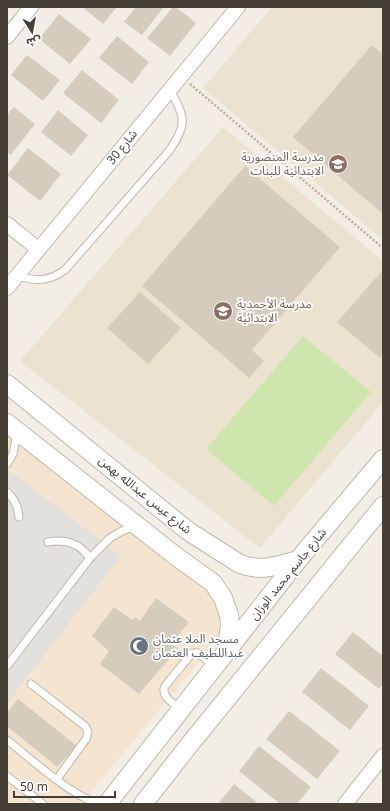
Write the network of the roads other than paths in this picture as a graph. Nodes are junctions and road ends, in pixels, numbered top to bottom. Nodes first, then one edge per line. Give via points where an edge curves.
1 (31, 7) edge
2 (232, 9) edge
3 (7, 37) edge
4 (170, 90) junction
5 (7, 224) edge
6 (38, 249) junction
7 (17, 276) junction
8 (7, 288) edge
9 (7, 384) edge
10 (12, 427) edge
11 (383, 459) edge
12 (7, 464) edge
13 (7, 492) edge
14 (382, 508) edge
15 (19, 517) dead end
16 (137, 526) junction
17 (188, 531) junction
18 (48, 542) dead end
19 (173, 554) junction
20 (90, 558) junction
21 (298, 560) junction
22 (227, 651) junction
23 (7, 666) edge
24 (215, 667) junction
25 (31, 684) dead end
26 (181, 710) junction
27 (7, 740) edge
28 (383, 756) edge
29 (7, 776) edge
30 (127, 778) junction
31 (57, 779) junction
32 (81, 796) junction
33 (146, 800) edge
34 (108, 802) edge
35 (43, 804) edge
36 (79, 804) edge
37 (345, 804) edge

1 - 3 street
2 - 4 street, شارع 30
4 - 6 street, شارع 30
4 - 7 lane via 183,118 180,133 169,151 65,270 53,277 38,280
5 - 6 street
6 - 7 street, شارع 30
7 - 8 street, شارع 30
9 - 17 street, شارع عيس عبدالله بهمن
10 - 12 lane via 13,454
10 - 16 street
11 - 21 street, شارع جاسم محمد الوزان
13 - 15 lane via 18,508
14 - 33 street
16 - 19 street
16 - 20 lane via 115,534
17 - 19 street via 193,541 190,549 181,555
17 - 21 street, شارع عيس عبدالله بهمن via 240,564 250,567 270,568
18 - 20 lane via 72,542 86,551
19 - 22 street via 212,583 223,598 230,624
20 - 23 lane
21 - 22 street, شارع جاسم محمد الوزان
22 - 24 street, شارع جاسم محمد الوزان
24 - 26 street, شارع جاسم محمد الوزان
24 - 26 lane via 198,652 192,653 165,686 164,695
25 - 31 lane via 85,726 88,732
26 - 30 street, شارع جاسم محمد الوزان
27 - 31 lane
28 - 37 street
29 - 35 lane
30 - 33 street via 134,792
30 - 34 street, شارع جاسم محمد الوزان
31 - 32 lane
32 - 34 lane
32 - 36 lane

